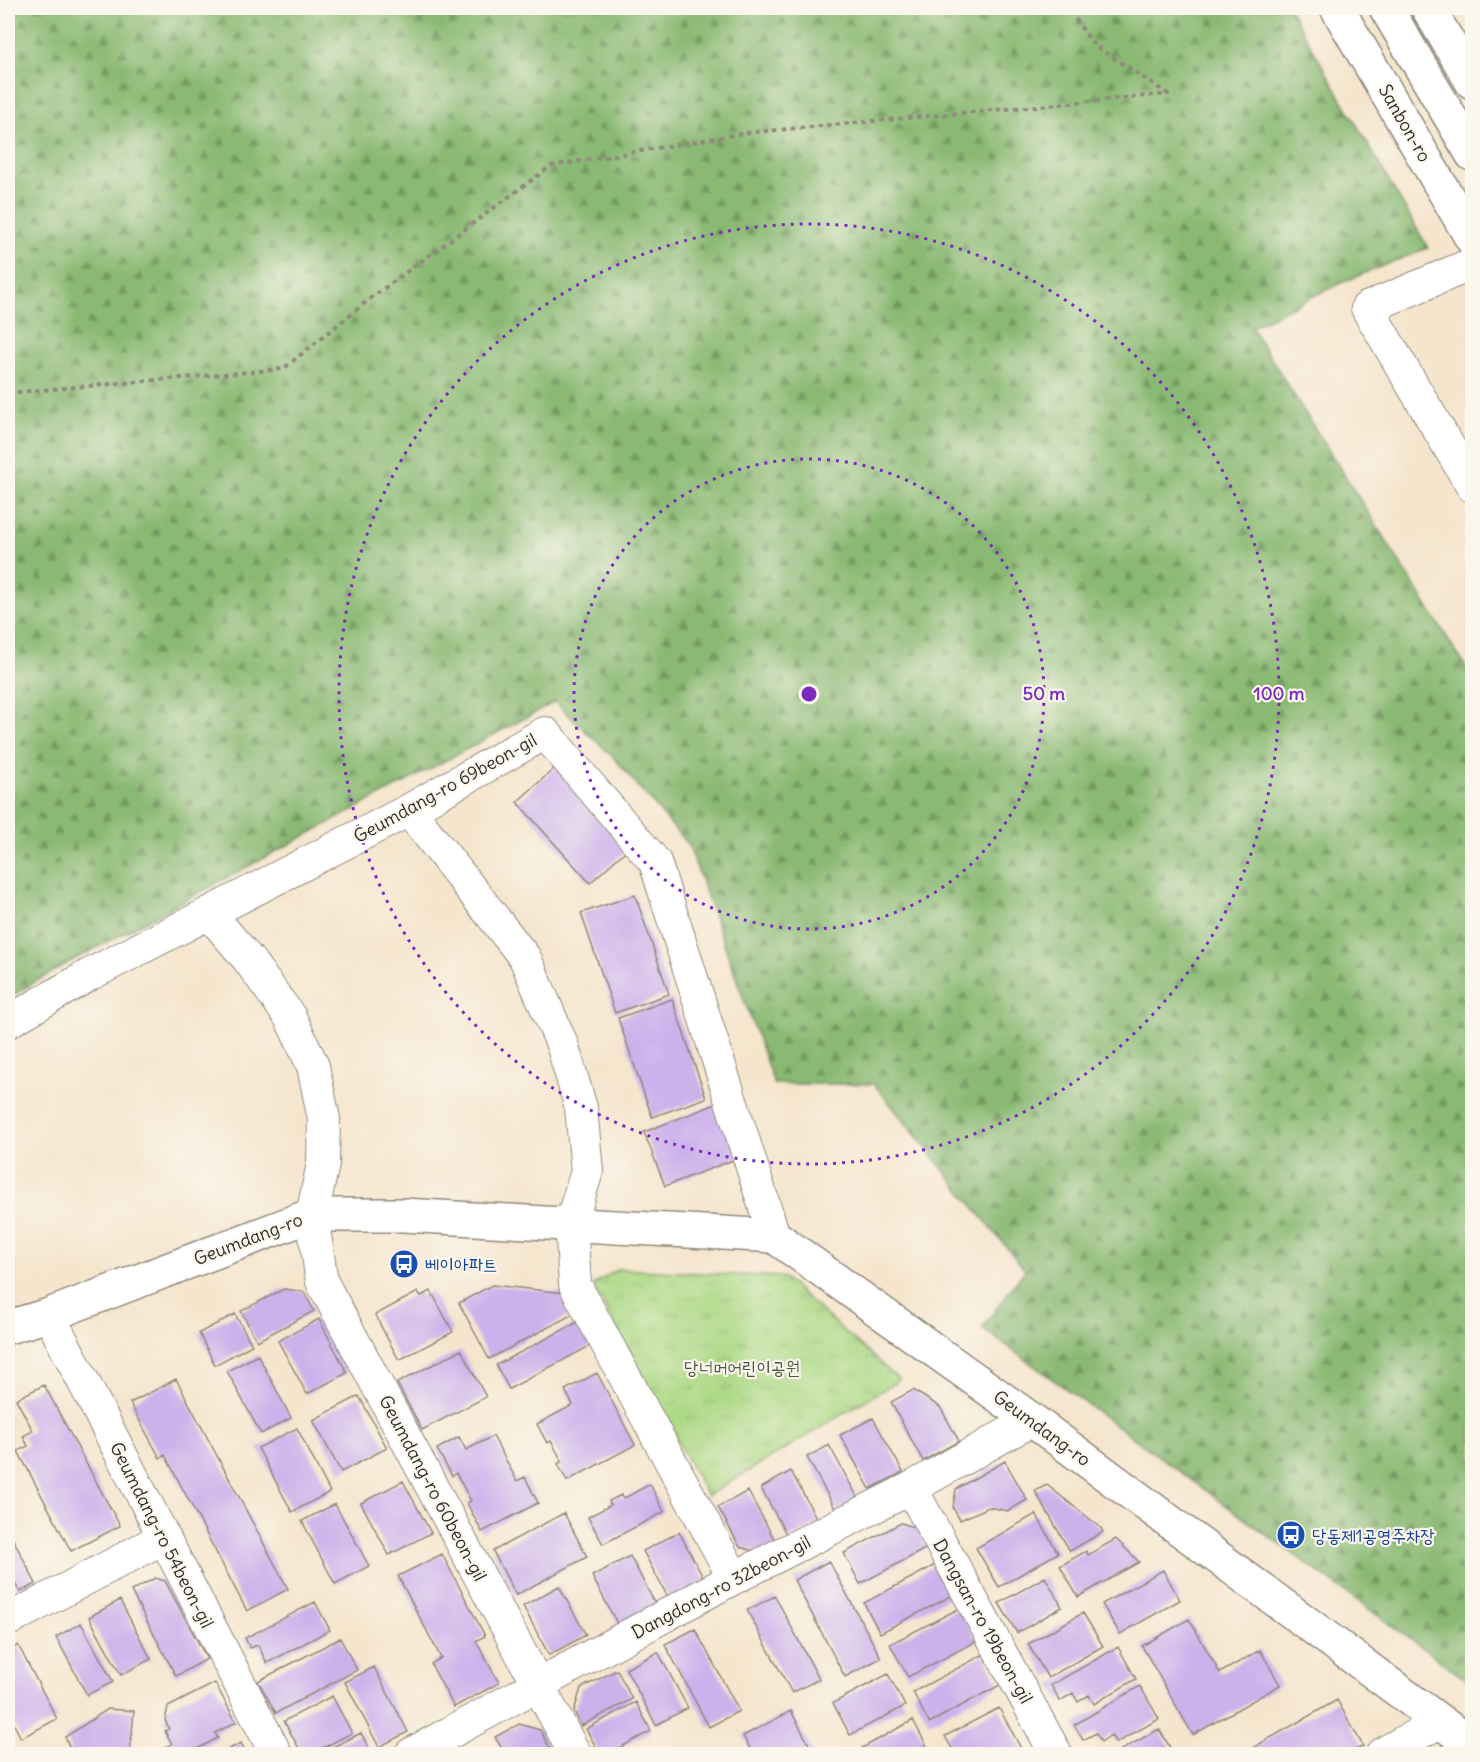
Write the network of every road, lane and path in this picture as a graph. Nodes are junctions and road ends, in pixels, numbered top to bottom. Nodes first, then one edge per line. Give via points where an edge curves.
1 (1067, 8) edge
2 (1337, 8) edge
3 (1386, 8) edge
4 (1428, 8) edge
5 (1473, 82) edge
6 (1473, 154) edge
7 (1473, 239) edge
8 (1473, 264) edge
9 (8, 393) edge
10 (1473, 486) edge
11 (409, 810) junction
12 (209, 913) junction
13 (8, 1022) edge
14 (312, 1215) junction
15 (571, 1223) junction
16 (774, 1236) junction
17 (49, 1315) junction
18 (8, 1327) edge
19 (1032, 1420) junction
20 (911, 1488) junction
21 (163, 1538) junction
22 (734, 1578) junction
23 (8, 1620) edge
24 (540, 1686) junction
25 (1439, 1722) junction
26 (1473, 1745) edge
27 (276, 1755) edge
28 (411, 1755) edge
29 (575, 1755) edge
30 (1056, 1755) edge
31 (1382, 1755) edge

1 - 9 path via 1094,45 1168,94 745,133 551,166 371,298 283,369
2 - 7 street, Sanbon-ro
3 - 6 street
4 - 5 street
8 - 10 street via 1367,308
11 - 12 street, Geumdang-ro 69beon-gil
11 - 15 street via 525,958 562,1044 581,1108 587,1171
11 - 16 street, Geumdang-ro 69beon-gil via 545,733 655,862
12 - 13 street, Geumdang-ro 69beon-gil
12 - 14 street via 290,1017 313,1066 324,1119 323,1164
14 - 15 street, Geumdang-ro
14 - 17 street, Geumdang-ro
14 - 24 street, Geumdang-ro 60beon-gil via 322,1282
15 - 16 street, Geumdang-ro
15 - 22 street via 575,1285
16 - 19 street, Geumdang-ro
17 - 18 street, Geumdang-ro
17 - 21 street, Geumdang-ro 54beon-gil
19 - 20 street, Dangdong-ro 32beon-gil
19 - 25 street, Geumdang-ro
20 - 22 street, Dangdong-ro 32beon-gil
20 - 30 street, Dangsan-ro 19beon-gil
21 - 23 street
21 - 27 street, Geumdang-ro 54beon-gil
22 - 24 street, Dangdong-ro 32beon-gil
24 - 28 street, Dangdong-ro 32beon-gil
24 - 29 street, Geumdang-ro 60beon-gil
25 - 26 street, Geumdang-ro
25 - 31 street

